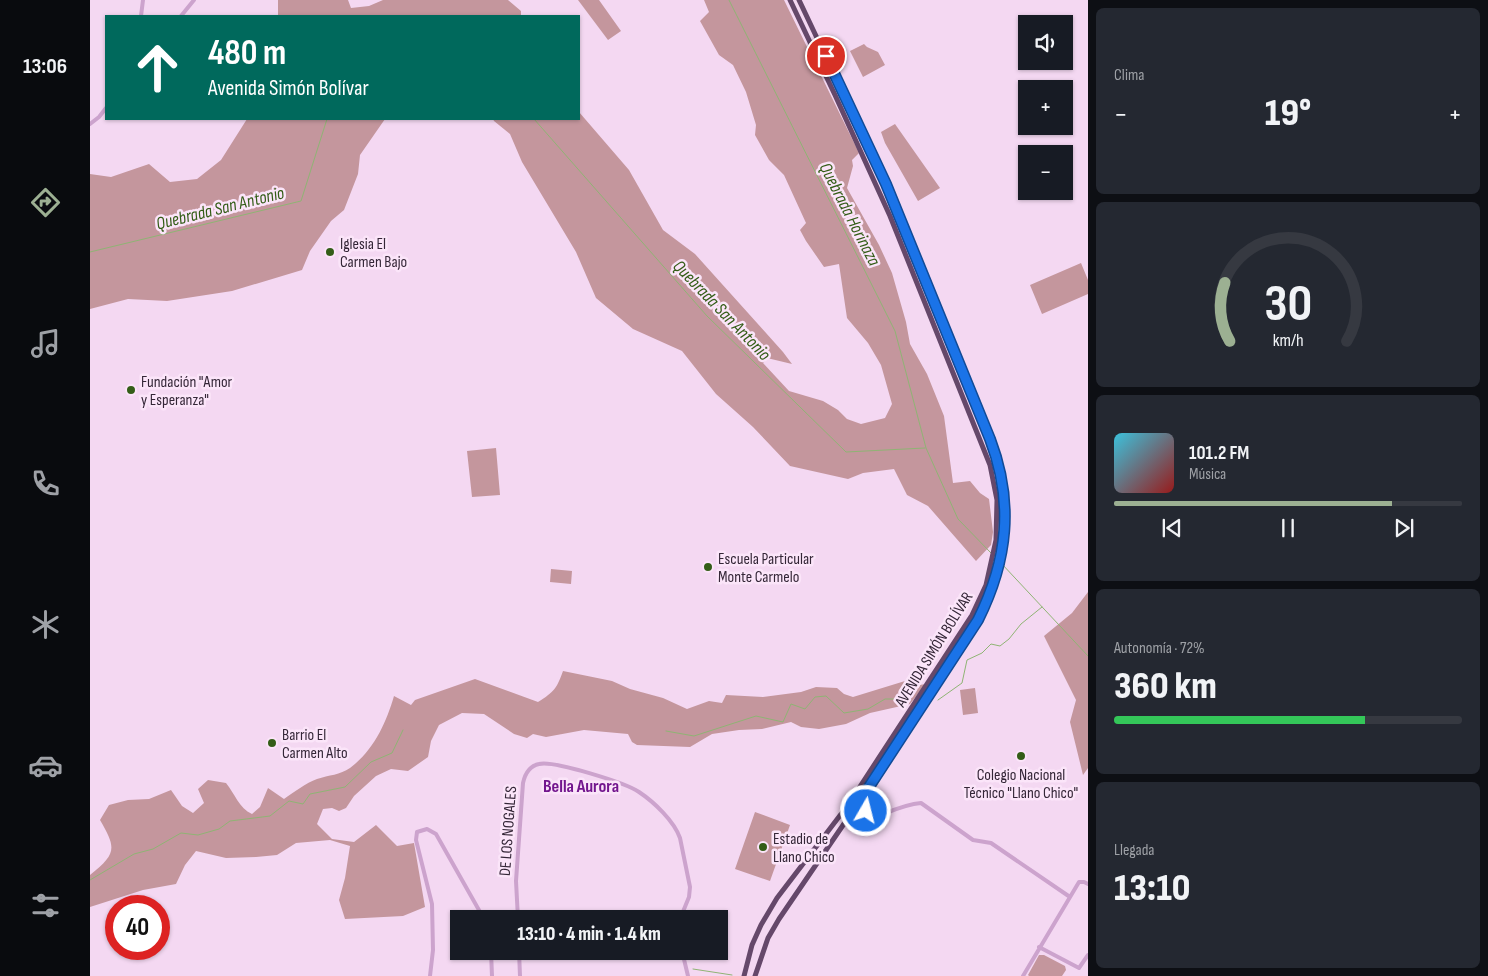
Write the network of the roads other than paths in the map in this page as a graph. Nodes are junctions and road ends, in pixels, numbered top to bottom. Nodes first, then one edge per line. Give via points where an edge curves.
1 (143, 0) edge
2 (194, 0) edge
3 (790, 0) edge
4 (799, 0) edge
5 (141, 15) edge
6 (182, 15) edge
7 (105, 109) edge
8 (90, 124) edge
9 (867, 790) junction
10 (868, 819) junction
11 (843, 825) junction
12 (1088, 884) edge
13 (1070, 897) junction
14 (479, 910) edge
15 (518, 910) edge
16 (684, 910) edge
17 (1039, 948) junction
18 (1088, 955) edge
19 (491, 960) edge
20 (519, 960) edge
21 (684, 960) edge
22 (430, 976) edge
23 (492, 976) edge
24 (520, 976) edge
25 (688, 976) edge
26 (744, 976) edge
27 (755, 976) edge
28 (1023, 976) edge

1 - 5 street
2 - 6 street
3 - 26 highway, AVENIDA SIMÓN BOLÍVAR via 890,216 986,453 997,500 997,525 992,562 972,615 848,804 766,915 752,945
4 - 9 highway, AVENIDA SIMÓN BOLÍVAR via 886,184 994,450 1005,507 1000,566 991,594 978,620
7 - 8 street
9 - 10 street
9 - 11 highway, AVENIDA SIMÓN BOLÍVAR
10 - 11 street
10 - 13 street via 902,806 921,803 973,840 991,843
11 - 27 highway, AVENIDA SIMÓN BOLÍVAR via 779,918 768,938
12 - 13 street via 1081,881
13 - 17 street
14 - 22 street via 436,834 427,829 418,832 416,840 432,904
15 - 16 street, DE LOS NOGALES via 516,882 523,783 529,769 544,763 627,786 643,795 665,816 680,838 685,856 690,887
17 - 18 street via 1079,968
17 - 28 street
19 - 23 street
20 - 24 street
21 - 25 street

